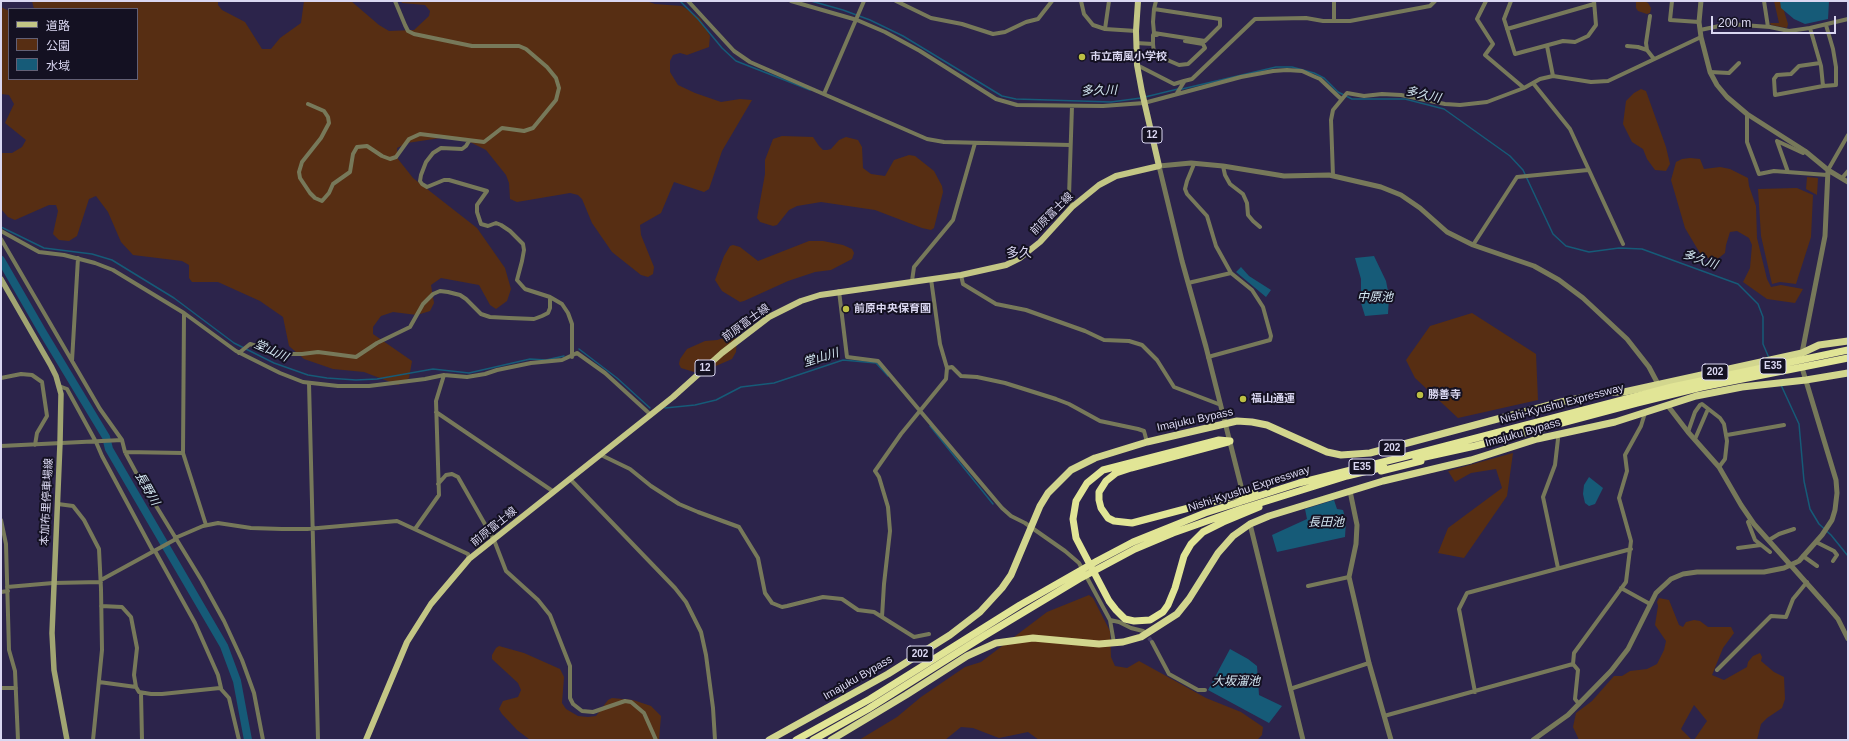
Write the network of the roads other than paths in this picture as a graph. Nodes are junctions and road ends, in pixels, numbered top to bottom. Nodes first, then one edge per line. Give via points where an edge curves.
1 (395, 1) edge
2 (688, 1) edge
3 (791, 1) edge
4 (864, 1) edge
5 (896, 1) edge
6 (1052, 1) edge
7 (1081, 1) edge
8 (1109, 1) edge
9 (1138, 1) edge
10 (1156, 1) edge
11 (1334, 1) edge
12 (1435, 1) edge
13 (1486, 1) edge
14 (1512, 1) edge
15 (1672, 1) edge
16 (1701, 1) edge
17 (1764, 1) edge
18 (1594, 3) edge
19 (1154, 9) junction
20 (1650, 16) dead end
21 (858, 19) junction
22 (1848, 19) edge
23 (1334, 21) junction
24 (1699, 22) junction
25 (1826, 25) junction
26 (1768, 27) junction
27 (1810, 28) junction
28 (1105, 29) junction
29 (1507, 29) junction
30 (1700, 30) junction
31 (1136, 31) junction
32 (1701, 37) junction
33 (1136, 43) junction
34 (1153, 44) junction
35 (1547, 46) junction
36 (1627, 46) dead end
37 (1648, 50) junction
38 (1654, 59) junction
39 (1739, 63) dead end
40 (1820, 63) junction
41 (1137, 65) junction
42 (1710, 72) junction
43 (1553, 76) junction
44 (1184, 82) junction
45 (1532, 82) junction
46 (1823, 86) junction
47 (1524, 88) junction
48 (1178, 91) junction
49 (824, 94) junction
50 (1342, 98) junction
51 (1144, 103) junction
52 (308, 104) dead end
53 (1072, 106) junction
54 (1747, 114) junction
55 (1848, 135) edge
56 (469, 141) junction
57 (975, 143) junction
58 (1070, 145) junction
59 (1805, 151) junction
60 (1194, 164) junction
61 (1159, 166) junction
62 (1223, 166) junction
63 (1588, 170) junction
64 (1828, 170) junction
65 (1848, 171) edge
66 (1788, 172) junction
67 (1333, 176) junction
68 (1827, 176) junction
69 (1842, 178) junction
70 (1848, 182) edge
71 (1072, 207) junction
72 (1260, 227) dead end
73 (1, 231) edge
74 (1, 239) edge
75 (1623, 244) dead end
76 (1473, 245) junction
77 (78, 258) junction
78 (1231, 273) junction
79 (961, 275) junction
80 (1, 279) edge
81 (931, 279) junction
82 (912, 281) junction
83 (1188, 283) junction
84 (839, 291) junction
85 (550, 297) junction
86 (184, 313) junction
87 (1848, 341) edge
88 (1848, 350) edge
89 (239, 353) junction
90 (1802, 353) junction
91 (572, 357) junction
92 (1208, 357) junction
93 (1848, 358) edge
94 (72, 361) junction
95 (947, 368) junction
96 (1803, 371) dead end
97 (1848, 373) edge
98 (444, 374) junction
99 (1, 378) edge
100 (1806, 380) junction
101 (310, 383) junction
102 (1658, 384) junction
103 (1701, 384) junction
104 (59, 386) junction
105 (1636, 400) junction
106 (1220, 405) junction
107 (1668, 406) junction
108 (1708, 409) junction
109 (921, 410) junction
110 (436, 412) junction
111 (1645, 413) junction
112 (651, 414) junction
113 (1225, 424) junction
114 (1784, 425) dead end
115 (1688, 432) junction
116 (1557, 434) junction
117 (1727, 435) junction
118 (1695, 440) junction
119 (97, 441) junction
120 (119, 441) junction
121 (1230, 441) junction
122 (1148, 442) junction
123 (60, 443) junction
124 (35, 445) junction
125 (1, 446) edge
126 (125, 452) junction
127 (183, 453) junction
128 (601, 455) junction
129 (1720, 467) junction
130 (1365, 469) junction
131 (1347, 476) junction
132 (570, 479) junction
133 (438, 484) junction
134 (1242, 490) dead end
135 (1273, 490) junction
136 (1350, 491) junction
137 (554, 492) junction
138 (58, 504) junction
139 (1, 520) edge
140 (1751, 520) junction
141 (1250, 524) junction
142 (206, 525) junction
143 (1031, 527) junction
144 (312, 528) junction
145 (415, 529) junction
146 (1794, 529) dead end
147 (176, 539) junction
148 (494, 540) junction
149 (1769, 540) junction
150 (1816, 542) junction
151 (1761, 545) junction
152 (1738, 548) dead end
153 (1631, 549) junction
154 (155, 550) junction
155 (1770, 552) dead end
156 (1803, 556) junction
157 (469, 559) junction
158 (1833, 561) dead end
159 (1099, 564) junction
160 (1791, 565) junction
161 (1817, 566) dead end
162 (1558, 568) junction
163 (1077, 576) junction
164 (1349, 577) junction
165 (101, 581) junction
166 (1807, 582) junction
167 (53, 583) junction
168 (1308, 586) dead end
169 (1621, 588) junction
170 (8, 589) junction
171 (1, 592) edge
172 (1650, 604) junction
173 (101, 606) junction
174 (882, 617) junction
175 (1110, 620) junction
176 (1143, 631) tunnel mouth
177 (929, 634) dead end
178 (1848, 639) edge
179 (1152, 642) tunnel mouth
180 (1114, 643) junction
181 (1369, 663) junction
182 (1573, 664) junction
183 (1717, 670) dead end
184 (99, 682) junction
185 (136, 687) junction
186 (1, 688) edge
187 (16, 688) junction
188 (220, 688) junction
189 (1290, 689) junction
190 (1205, 690) dead end
191 (1475, 692) junction
192 (141, 693) junction
193 (1579, 704) junction
194 (1384, 716) junction
195 (18, 740) edge
196 (67, 740) edge
197 (93, 740) edge
198 (142, 740) edge
199 (239, 740) edge
200 (263, 740) edge
201 (318, 740) edge
202 (366, 740) edge
203 (656, 740) edge
204 (715, 740) edge
205 (769, 740) edge
206 (796, 740) edge
207 (812, 740) edge
208 (831, 740) edge
209 (1303, 740) edge
210 (1391, 740) edge
211 (1532, 740) edge

1 - 56 street via 408,31 414,34 472,46 519,46 538,59 556,78 560,88 559,94 533,128 524,131 502,128 484,142
2 - 49 street via 739,55
3 - 21 street
4 - 21 street
5 - 6 street via 931,18 993,34 1038,19
7 - 28 street via 1092,25
8 - 28 street
9 - 31 main road, 12
10 - 19 street
11 - 23 street
12 - 23 street via 1430,6 1350,21
13 - 47 street via 1477,19 1493,44 1485,55
14 - 29 street via 1504,18
15 - 24 street via 1670,20
16 - 24 street
17 - 26 street
18 - 29 street
18 - 35 street via 1596,25 1588,36 1575,42 1563,41
19 - 19 street via 1220,19 1220,26 1205,41 1154,33
20 - 37 street via 1646,39
21 - 49 street
21 - 53 street via 906,43 1007,103
22 - 25 street
23 - 44 street via 1306,18 1256,19 1192,79
24 - 30 street
25 - 27 street
25 - 46 street via 1836,67 1836,85
26 - 27 street via 1790,31
26 - 30 street via 1729,24
27 - 40 street
28 - 31 street
29 - 35 street via 1515,54
30 - 32 street
31 - 33 main road, 12
32 - 38 street
32 - 42 street
33 - 34 street
33 - 41 main road, 12
34 - 34 street via 1154,53 1179,65 1188,64 1205,48 1203,44 1153,35
35 - 43 street
36 - 37 street
37 - 38 street
38 - 43 street via 1602,83
39 - 42 street via 1729,73
40 - 46 street
40 - 46 street via 1799,66 1791,74 1777,75 1774,79 1775,95
41 - 44 street via 1174,84
41 - 51 main road, 12
42 - 54 street via 1717,85
43 - 45 street
44 - 48 street
45 - 47 street
45 - 63 street via 1570,129
47 - 50 street via 1487,102 1460,105 1401,95 1364,96 1347,93
48 - 50 street via 1287,70 1302,71 1320,79
48 - 51 street
49 - 57 street via 927,139
50 - 67 street via 1333,110 1330,120
51 - 53 street
51 - 61 main road, 12
52 - 56 street via 324,111 329,123 298,172 310,193 322,201 333,184 350,172 357,146 367,146 390,158 396,157 409,139 420,134
53 - 58 street
54 - 59 street
54 - 66 street via 1747,142 1759,174
55 - 64 street
56 - 85 street via 462,149 441,148 433,153 421,175 422,184 427,187 449,180 487,191 477,205 481,224 488,226 496,223 510,231 523,244 517,280 525,289
57 - 58 street
57 - 82 street via 953,220 914,267
58 - 71 street via 1069,196
59 - 64 street
59 - 66 street via 1803,153 1777,141
60 - 61 street
60 - 62 street
60 - 78 street via 1185,188 1187,194 1208,216 1216,246
61 - 71 main road, 前原富士線 / 12 via 1116,176 1099,185
61 - 83 street
62 - 67 street via 1284,176
62 - 72 street via 1227,180 1243,194 1248,215
63 - 75 street
63 - 76 street via 1517,178
64 - 68 street
64 - 69 street
65 - 69 street
66 - 68 street
67 - 76 street via 1381,187 1401,195 1448,232
68 - 90 street via 1825,236
69 - 70 street
71 - 79 main road, 前原富士線 / 12 via 1040,242 1020,258 991,270
73 - 77 street via 39,252
74 - 94 street
76 - 102 street via 1534,266 1583,298 1626,339 1649,367
77 - 86 street via 113,270
77 - 94 street
78 - 83 street
78 - 92 street via 1252,290 1261,303 1271,338 1268,342
79 - 81 main road, 前原富士線 / 12
79 - 106 street via 963,284 996,304 1026,310 1104,340 1129,341 1142,345 1157,360 1174,387
80 - 104 main road, 本加布里停車場線 via 51,366
81 - 82 main road, 前原富士線 / 12
81 - 95 street via 940,344
82 - 84 main road, 前原富士線 / 12
83 - 92 street
84 - 109 street via 847,357 878,361
84 - 112 main road, 前原富士線 / 12 via 801,301 769,317 722,353
85 - 89 street via 548,313 534,319 490,317 481,314 466,299 440,291 423,304 410,327 377,343 356,357 318,352 284,354 250,344
85 - 91 street via 562,304 568,313 572,324
86 - 89 street via 219,341
86 - 127 street
87 - 90 highway, Imajuku Bypass / 202 via 1819,345
88 - 103 highway, Nishi-Kyushu Expressway / E35
89 - 101 street via 280,373
90 - 102 highway, Imajuku Bypass / 202
91 - 98 street via 467,377
91 - 112 street via 577,353 605,373
92 - 106 street
93 - 103 highway, Nishi-Kyushu Expressway / E35
94 - 120 street
95 - 109 street via 946,379
95 - 122 street via 952,367 961,376 1005,383 1056,399 1100,421 1144,431
96 - 100 street
97 - 100 highway, Imajuku Bypass / 202
98 - 101 street via 369,386
98 - 110 street via 436,401
99 - 124 street via 21,374 32,375 42,382 47,416 37,433
100 - 107 highway, Imajuku Bypass / 202 via 1726,390 1696,396
100 - 150 street via 1836,480 1837,501 1832,520
101 - 144 street
102 - 113 highway, Imajuku Bypass / 202 via 1561,402 1370,453 1327,452 1267,426 1237,421
103 - 105 highway, Nishi-Kyushu Expressway / E35 via 1672,387
103 - 105 highway, Nishi-Kyushu Expressway / E35 via 1678,394
104 - 119 street via 67,389
104 - 123 main road, 本加布里停車場線
105 - 130 highway, Nishi-Kyushu Expressway / E35
106 - 113 street
107 - 111 highway, Imajuku Bypass / 202
107 - 115 street
108 - 115 street via 1700,405
108 - 117 street via 1720,418
108 - 118 street
109 - 143 street via 1002,508
109 - 174 street via 875,470 888,507 890,531
110 - 133 street
110 - 137 street
111 - 116 highway, Imajuku Bypass / 202
111 - 153 street via 1641,426 1624,455 1627,471 1619,498
112 - 128 main road, 前原富士線 / 12
113 - 121 street
113 - 122 highway, Imajuku Bypass / 202
114 - 117 street
115 - 118 street
116 - 136 highway, Imajuku Bypass / 202 via 1471,460
116 - 162 street via 1555,465 1543,497
117 - 129 street via 1725,459
118 - 129 street
119 - 120 street
119 - 123 street
119 - 154 street via 102,456
120 - 126 street
121 - 131 highway via 1220,440 1112,467 1095,476 1080,493 1074,510 1076,538 1109,601 1125,618 1134,621 1150,620 1163,612 1175,588 1184,556 1203,532 1259,507
121 - 134 street
121 - 135 highway via 1116,473 1106,481 1099,492 1101,508 1108,518 1114,521 1132,523 1234,496
122 - 143 highway, Imajuku Bypass / 202 via 1095,458 1071,470 1048,493
123 - 124 street
123 - 138 main road, 本加布里停車場線
124 - 125 street
126 - 127 street
126 - 147 street
127 - 142 street
128 - 132 main road, 前原富士線 / 12
128 - 174 street via 630,469 679,504 739,527 758,558 765,594 772,603 787,606 832,597 845,600 858,610 874,612
129 - 140 street
130 - 131 highway, Nishi-Kyushu Expressway / E35
130 - 135 highway, Nishi-Kyushu Expressway / E35
131 - 159 highway, Nishi-Kyushu Expressway / E35 via 1208,520
132 - 137 main road, 前原富士線 / 12
132 - 204 street via 675,588 689,606 701,632 706,655
133 - 145 street via 439,495
133 - 148 street via 446,475 458,477
135 - 159 highway, Nishi-Kyushu Expressway / E35 via 1170,526 1133,542
136 - 141 highway, Imajuku Bypass / 202
136 - 164 street via 1357,524
137 - 148 main road, 前原富士線 / 12
138 - 165 street via 73,506 84,520 99,549
138 - 167 main road, 本加布里停車場線
139 - 170 street via 6,544
140 - 149 street
140 - 151 street via 1748,522 1755,540
141 - 180 highway, Imajuku Bypass / 202 via 1233,536 1218,553 1177,614 1141,637
141 - 189 street
142 - 144 street via 218,523 267,529
142 - 147 street
143 - 175 street via 1079,563
143 - 205 highway, Imajuku Bypass / 202 via 1011,575 980,612 950,635 888,674
144 - 145 street via 392,521 401,522
144 - 201 street
145 - 157 street via 468,554
146 - 149 street
147 - 154 street
147 - 200 street via 214,602 242,660 254,693
148 - 157 main road, 前原富士線 / 12
148 - 203 street via 506,571 550,614 570,666 570,698 573,704 582,711 593,712 625,701 631,702 644,713
149 - 160 street
150 - 156 street
150 - 158 street via 1834,551 1837,555
151 - 152 street
151 - 155 street
153 - 162 street
153 - 169 street via 1626,582
154 - 165 street
154 - 188 street via 197,628 218,675
156 - 160 street
156 - 161 street
157 - 202 main road, 前原富士線 / 12 via 430,604 407,642
159 - 163 highway, Nishi-Kyushu Expressway / E35
160 - 166 street
160 - 172 street via 1764,572 1683,574 1662,585
162 - 191 street via 1467,593 1459,609
163 - 206 highway, Nishi-Kyushu Expressway / E35 via 995,620 870,699
163 - 207 highway, Nishi-Kyushu Expressway / E35 via 868,709
164 - 168 street
164 - 181 street
165 - 167 street
165 - 173 street
166 - 178 street via 1838,620
166 - 183 street via 1793,599 1786,617 1771,616
167 - 170 street
167 - 196 main road, 本加布里停車場線 via 52,654
169 - 172 street
169 - 182 street via 1574,653
170 - 171 street
170 - 187 street via 9,650
172 - 193 street via 1624,655
173 - 184 street via 102,650
173 - 185 street via 120,607 131,617 136,648
174 - 177 street via 914,638
175 - 176 street
175 - 180 street
179 - 190 street via 1169,674 1198,690
180 - 208 highway, Imajuku Bypass / 202 via 1033,638 996,643 967,656
181 - 189 street
181 - 194 street
182 - 191 street
182 - 193 street via 1578,670 1575,699
184 - 185 street
184 - 197 street
185 - 192 street
186 - 187 street
187 - 195 street
188 - 192 street via 162,694
188 - 199 street via 229,698
189 - 209 street
191 - 194 street
192 - 198 street
193 - 211 street via 1563,719
194 - 210 street

